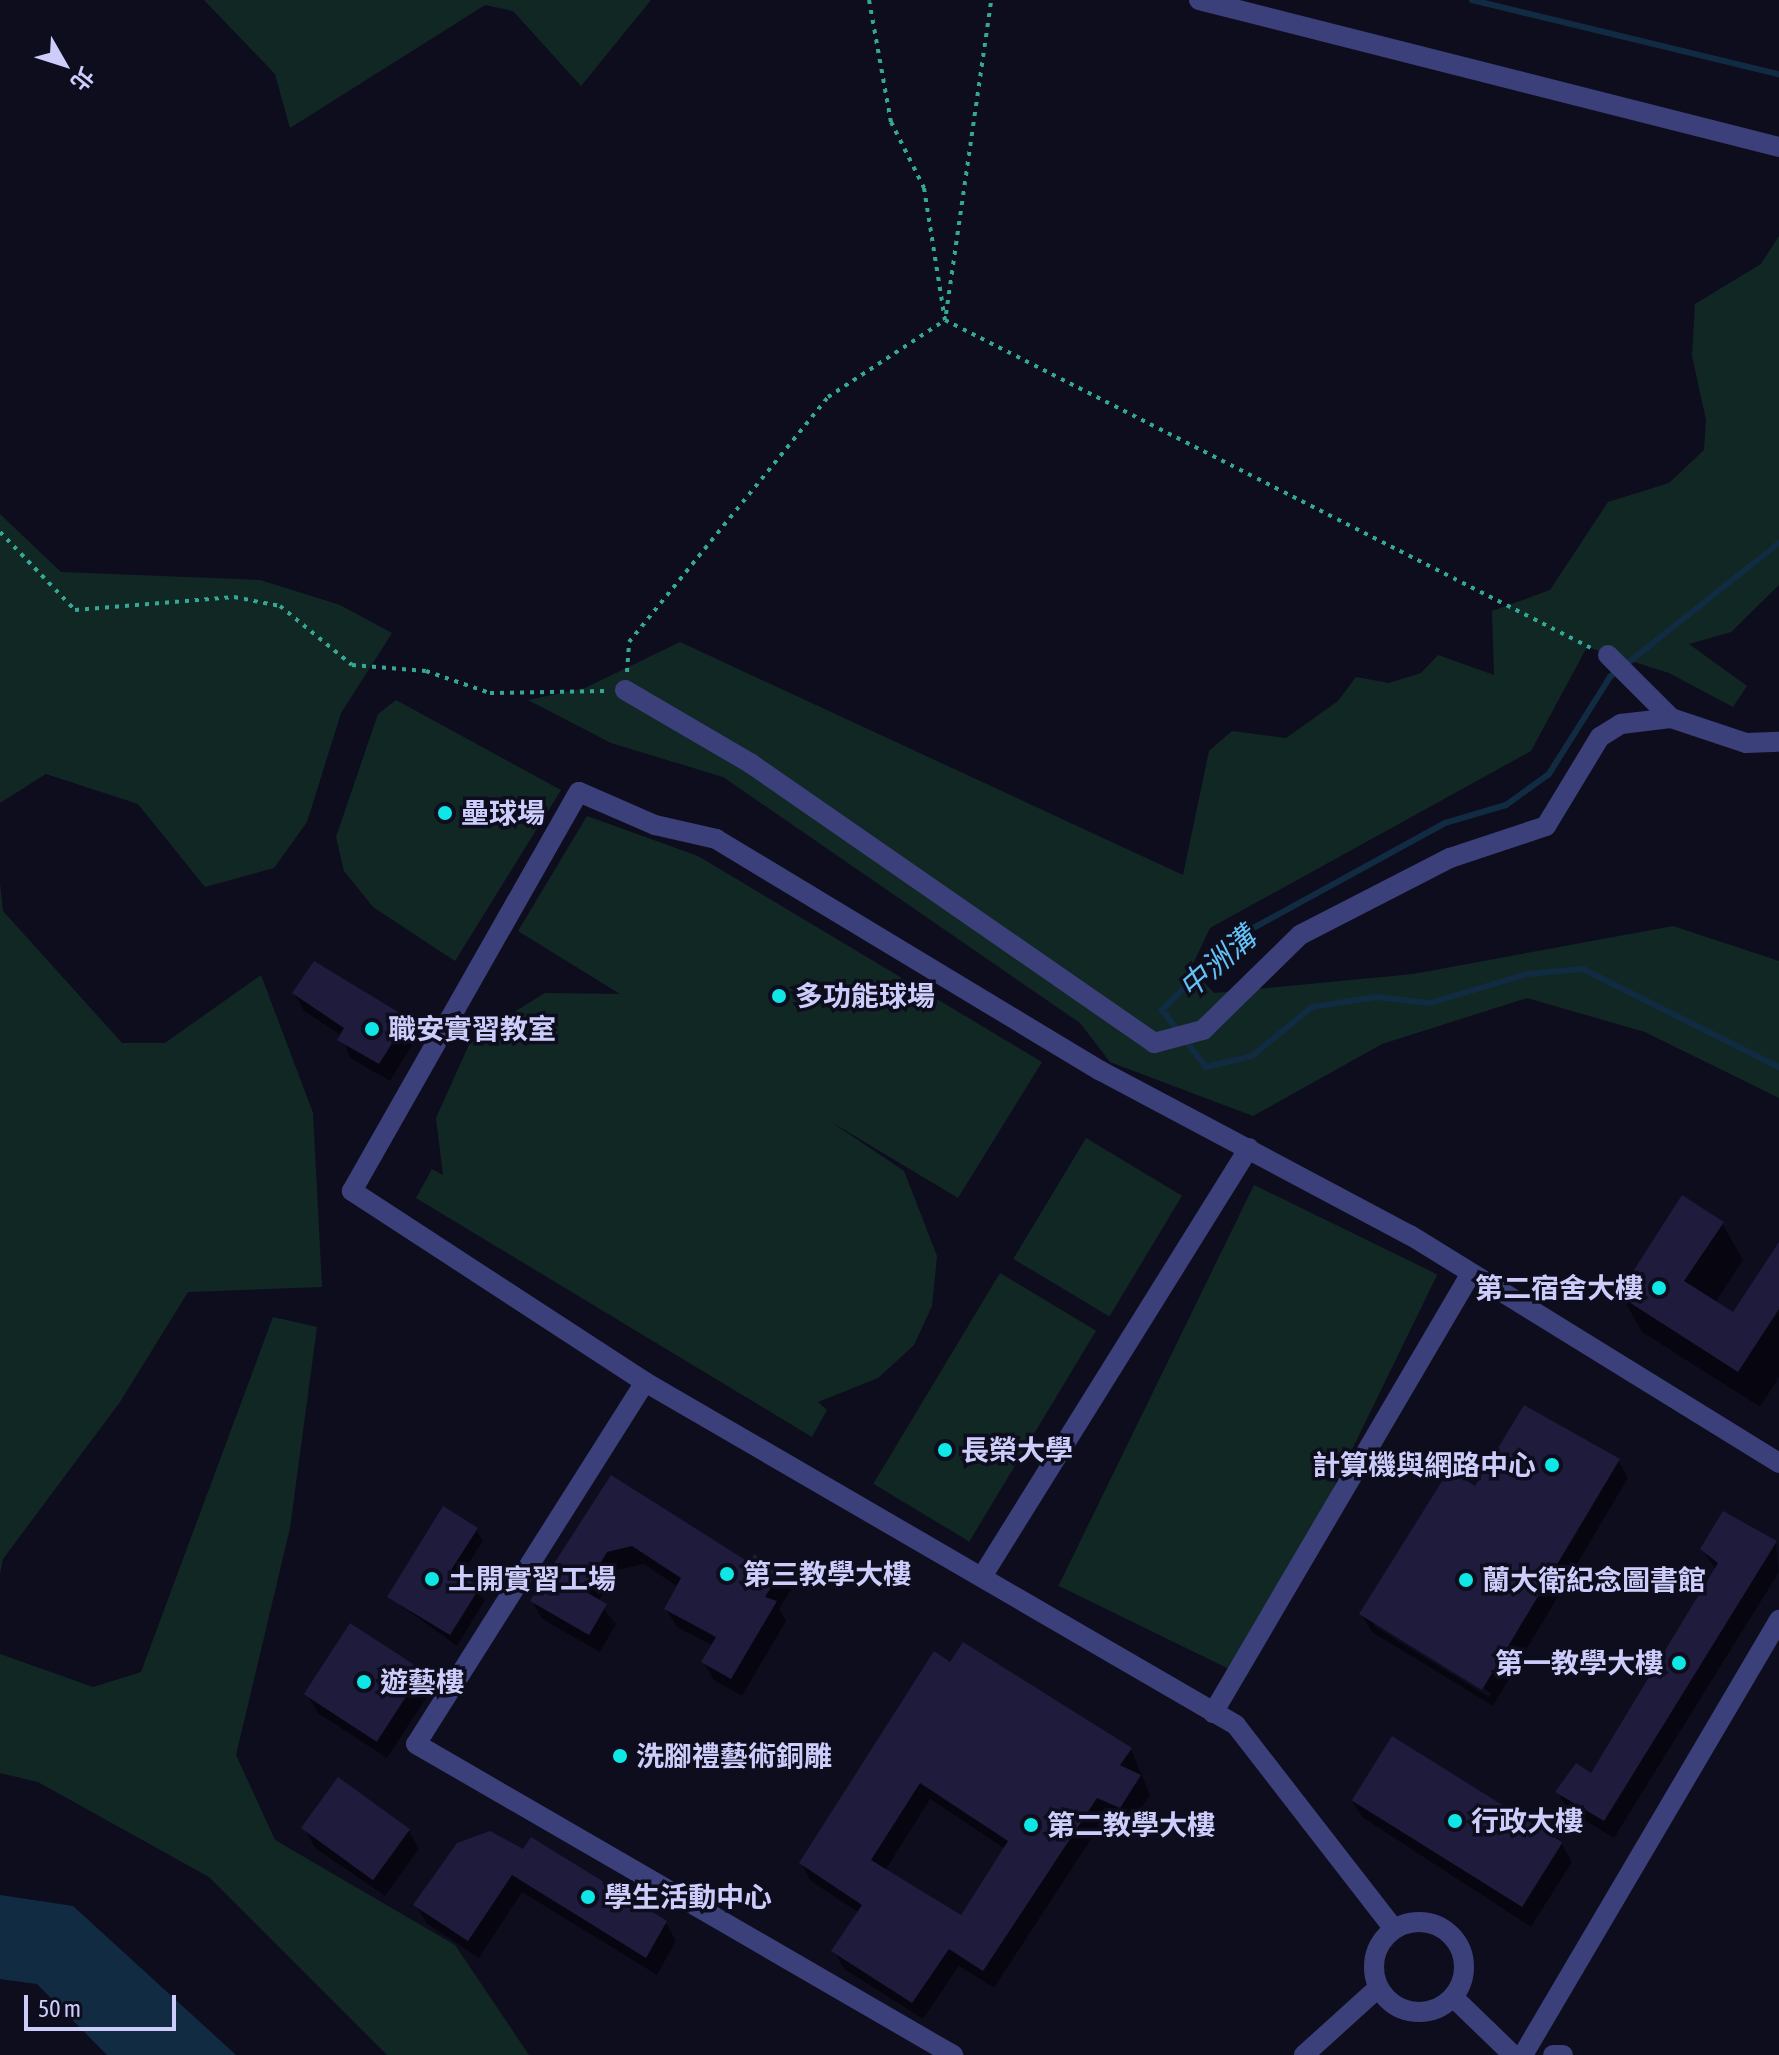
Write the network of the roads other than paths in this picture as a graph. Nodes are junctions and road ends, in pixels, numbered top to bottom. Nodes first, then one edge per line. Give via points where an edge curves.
1 (1199, 0) edge
2 (1779, 147) edge
3 (1608, 655) road end
4 (625, 690) road end
5 (1671, 718) junction
6 (1779, 742) edge
7 (1249, 1148) junction
8 (1470, 1275) junction
9 (645, 1382) junction
10 (1779, 1463) edge
11 (983, 1575) junction
12 (1779, 1620) edge
13 (1213, 1713) junction
14 (1394, 1929) junction
15 (1378, 1988) junction
16 (1453, 1997) junction
17 (953, 2055) edge
18 (1304, 2055) edge
19 (1513, 2055) edge
20 (1523, 2055) edge
21 (1553, 2055) edge
22 (1563, 2055) edge

1 - 2 street
3 - 5 street via 1648,703
4 - 5 street via 750,763 1154,1043 1203,1030 1300,935 1450,858 1546,826 1600,737 1621,724
5 - 6 street via 1746,743
7 - 8 street
7 - 9 street via 1101,1071 716,839 655,825 579,792 352,1191
7 - 11 street
8 - 10 street
8 - 13 street
9 - 11 street
9 - 17 street via 416,1744
11 - 13 street
12 - 20 street
13 - 14 street via 1236,1725
14 - 15 street via 1376,1953
14 - 16 street via 1416,1922 1449,1933 1465,1964
15 - 16 street via 1405,2011 1422,2013
15 - 18 street
16 - 19 street
21 - 22 street

